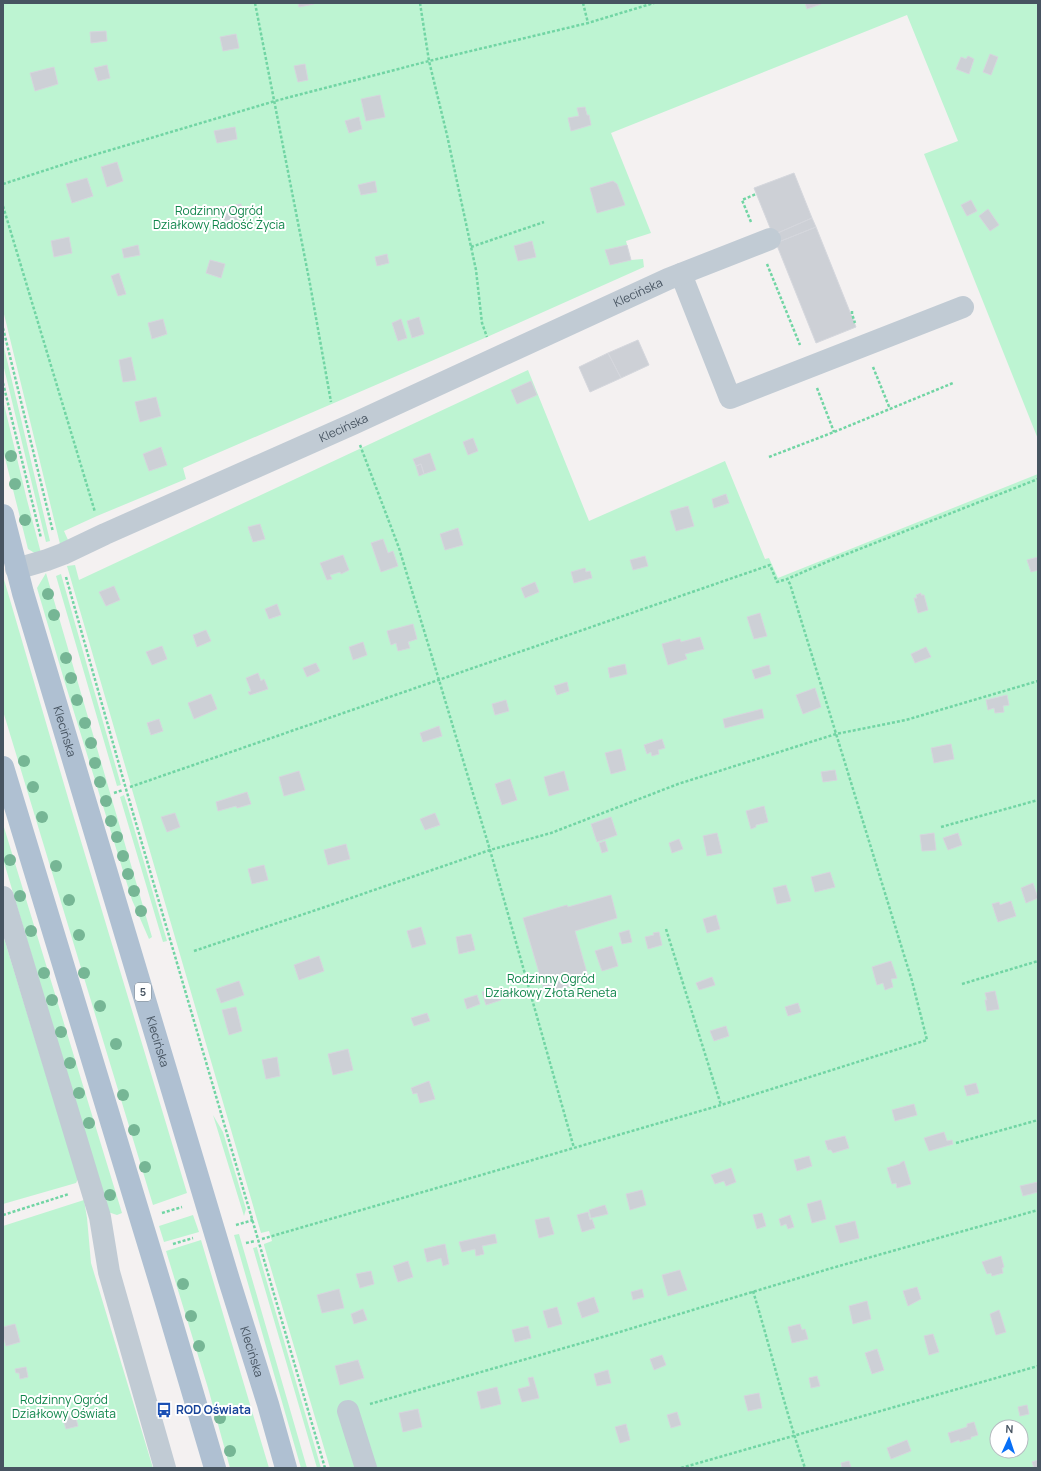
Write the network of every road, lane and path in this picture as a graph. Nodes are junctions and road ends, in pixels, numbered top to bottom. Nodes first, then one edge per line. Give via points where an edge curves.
1 (255, 3) edge
2 (420, 3) edge
3 (583, 3) edge
4 (654, 3) edge
5 (588, 23) junction
6 (429, 61) junction
7 (275, 102) junction
8 (3, 184) edge
9 (756, 194) dead end
10 (3, 206) edge
11 (544, 222) dead end
12 (764, 241) junction
13 (471, 247) junction
14 (675, 276) junction
15 (962, 307) dead end
16 (3, 328) edge
17 (494, 358) junction
18 (809, 367) junction
19 (3, 383) edge
20 (953, 383) dead end
21 (331, 402) dead end
22 (352, 424) junction
23 (834, 432) junction
24 (769, 457) dead end
25 (1038, 478) edge
26 (3, 515) edge
27 (105, 534) junction
28 (41, 540) dead end
29 (60, 555) junction
30 (16, 569) junction
31 (787, 579) junction
32 (440, 680) junction
33 (1038, 681) edge
34 (836, 734) junction
35 (3, 767) edge
36 (130, 787) dead end
37 (123, 790) dead end
38 (114, 793) dead end
39 (1038, 800) edge
40 (941, 827) dead end
41 (490, 850) junction
42 (3, 897) edge
43 (666, 929) dead end
44 (194, 951) dead end
45 (1038, 961) edge
46 (962, 984) dead end
47 (720, 1105) junction
48 (1038, 1120) edge
49 (956, 1144) dead end
50 (574, 1148) junction
51 (66, 1196) dead end
52 (188, 1205) dead end
53 (1038, 1210) edge
54 (160, 1214) dead end
55 (3, 1215) edge
56 (253, 1220) junction
57 (234, 1226) dead end
58 (262, 1239) dead end
59 (255, 1241) dead end
60 (246, 1243) dead end
61 (753, 1291) junction
62 (1038, 1366) edge
63 (348, 1411) joint
64 (794, 1435) junction
65 (165, 1468) edge
66 (215, 1468) edge
67 (286, 1468) edge
68 (325, 1468) edge
69 (366, 1468) edge
70 (682, 1468) edge
71 (804, 1468) edge

1 - 7 path
2 - 6 path
3 - 5 path
4 - 5 path
5 - 6 path
6 - 7 path
6 - 13 path
7 - 8 path
7 - 21 path
9 - 12 path via 742,200
10 - 27 path via 85,481
11 - 13 path
12 - 14 street, Klecińska
12 - 18 path
13 - 17 path via 482,323
14 - 17 street, Klecińska
14 - 18 street via 730,398
15 - 18 street
16 - 29 path
17 - 22 street, Klecińska
18 - 23 path
19 - 28 path
20 - 23 path
22 - 27 street, Klecińska
22 - 32 path via 399,548
23 - 24 path
25 - 31 path
26 - 30 main road, Klecińska / 5
27 - 29 street, Klecińska
29 - 30 street, Klecińska
29 - 56 path
30 - 67 main road, Klecińska / 5
31 - 32 path via 777,582 770,565
31 - 34 path
32 - 36 path
32 - 41 path
33 - 34 path via 906,720
34 - 41 path via 678,784 551,833
34 - 47 path via 912,981 927,1040
35 - 66 main road
37 - 38 path
39 - 40 path
41 - 44 path
41 - 50 path
42 - 65 street via 100,1217 110,1272
43 - 47 path
45 - 46 path
47 - 50 path
48 - 49 path
50 - 58 path
51 - 55 path
52 - 54 path
53 - 61 path
56 - 57 path
56 - 68 path
59 - 60 path
61 - 63 path
61 - 64 path
62 - 64 path
63 - 69 street
64 - 70 path
64 - 71 path

